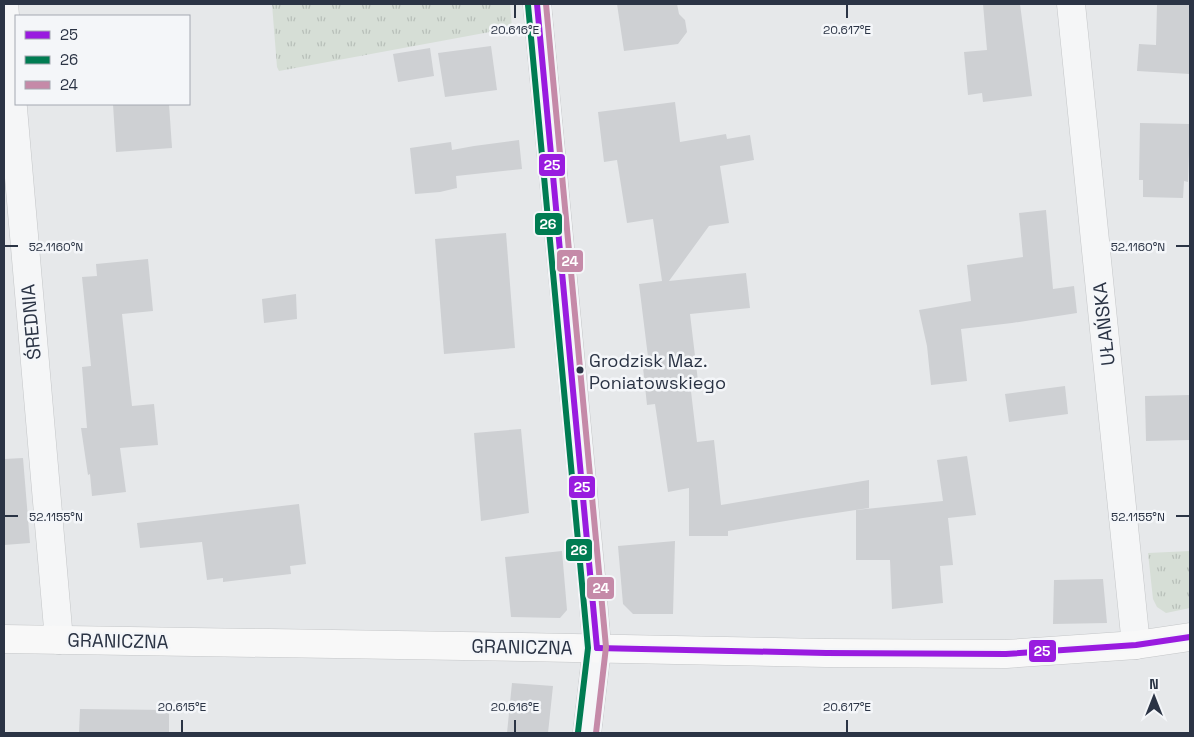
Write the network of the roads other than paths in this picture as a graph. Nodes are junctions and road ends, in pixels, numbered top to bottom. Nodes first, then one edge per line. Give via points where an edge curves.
1 (4, 4) edge
2 (537, 4) edge
3 (1071, 4) edge
4 (1190, 637) edge
5 (4, 639) edge
6 (59, 640) junction
7 (1136, 645) junction
8 (597, 648) junction
9 (587, 733) edge

1 - 6 street, ŚREDNIA
2 - 8 street
3 - 7 street, UŁAŃSKA
4 - 7 street, GRANICZNA
5 - 6 street, GRANICZNA
6 - 8 street, GRANICZNA
7 - 8 street, GRANICZNA via 1006,654
8 - 9 street

